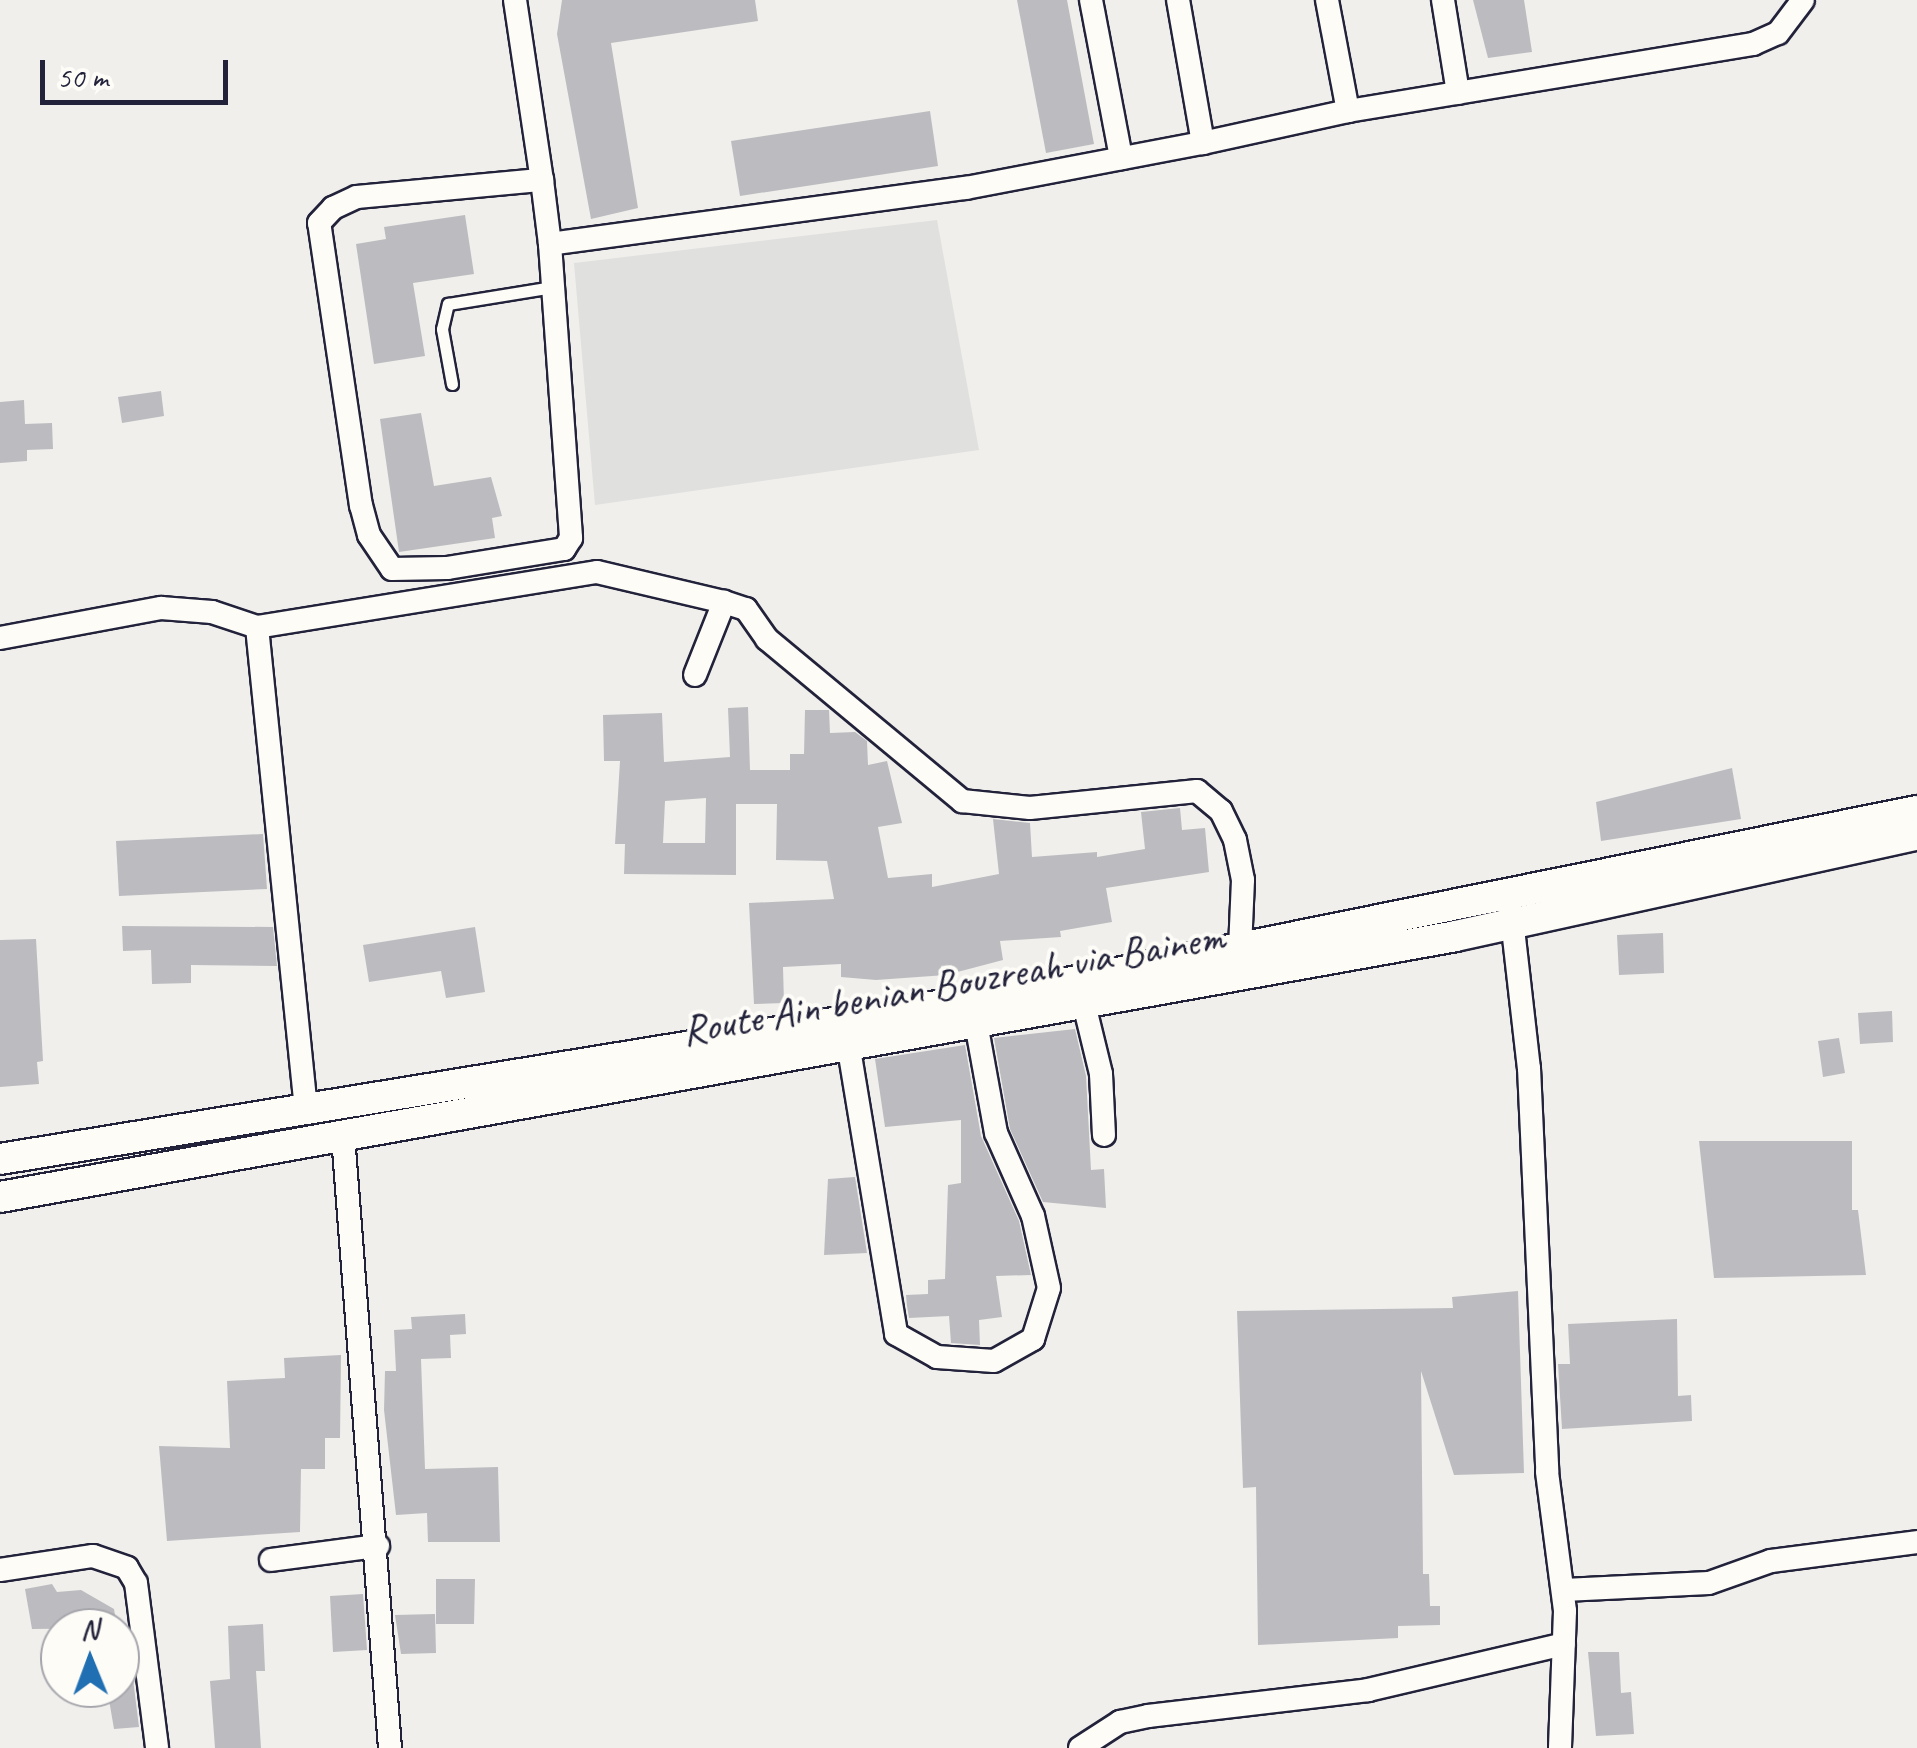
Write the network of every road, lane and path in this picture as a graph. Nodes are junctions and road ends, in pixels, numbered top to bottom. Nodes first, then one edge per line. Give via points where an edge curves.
1 (515, 0) edge
2 (1091, 0) edge
3 (1178, 0) edge
4 (1327, 0) edge
5 (1443, 0) edge
6 (1803, 0) edge
7 (1458, 93) junction
8 (1348, 111) junction
9 (1203, 142) junction
10 (1122, 158) junction
11 (542, 180) junction
12 (550, 244) junction
13 (553, 287) junction
14 (452, 384) dead end
15 (564, 549) junction
16 (597, 572) junction
17 (724, 602) junction
18 (257, 627) junction
19 (0, 638) edge
20 (695, 675) dead end
21 (1917, 811) edge
22 (1917, 835) edge
23 (1511, 911) junction
24 (1240, 950) junction
25 (1084, 1004) junction
26 (976, 1023) junction
27 (846, 1034) junction
28 (306, 1106) junction
29 (1104, 1135) dead end
30 (343, 1136) junction
31 (0, 1159) edge
32 (0, 1197) edge
33 (1917, 1542) edge
34 (378, 1546) junction
35 (271, 1560) dead end
36 (0, 1570) edge
37 (1564, 1590) junction
38 (1564, 1644) junction
39 (157, 1748) edge
40 (390, 1748) edge
41 (1080, 1748) edge
42 (1560, 1748) edge

1 - 11 street
2 - 10 street
3 - 9 street
4 - 8 street
5 - 7 street
6 - 7 street via 1778,32 1753,44
7 - 8 street
8 - 9 street
9 - 10 street
10 - 12 street via 966,188
11 - 12 street
11 - 15 street via 357,197 319,223 361,506 369,535 392,568 447,568
12 - 13 street
13 - 14 lane via 448,304 442,330
13 - 15 street via 571,538
15 - 16 street
16 - 17 street
16 - 18 street
17 - 20 street
17 - 24 street via 746,609 767,640 962,801 1030,808 1170,790 1206,796 1240,861
18 - 19 street via 212,612 160,608
18 - 28 street
21 - 23 main road, Route Ain benian Bouzreah via Bainem
22 - 23 main road, Route Ain benian Bouzreah via Bainem
23 - 24 main road, Route Ain benian Bouzreah via Bainem
23 - 25 main road, Route Ain benian Bouzreah via Bainem
23 - 37 street via 1530,1068 1547,1472
24 - 27 main road, Route Ain benian Bouzreah via Bainem
25 - 26 main road, Route Ain benian Bouzreah via Bainem
25 - 29 street via 1101,1074
26 - 27 main road, Route Ain benian Bouzreah via Bainem
26 - 27 street via 996,1133 1033,1216 1049,1288 1034,1339 994,1361 937,1356 896,1334
27 - 28 main road, Route Ain benian Bouzreah via Bainem
27 - 30 main road, Route Ain benian Bouzreah via Bainem
28 - 31 main road, Route Ain benian Bouzreah via Bainem
30 - 32 main road, Route Ain benian Bouzreah via Bainem
30 - 34 street
33 - 37 street via 1771,1562 1709,1583
34 - 35 street
34 - 40 street
36 - 39 street via 94,1556 128,1568 136,1583
37 - 38 street
38 - 41 street via 1348,1694 1120,1722
38 - 42 street

